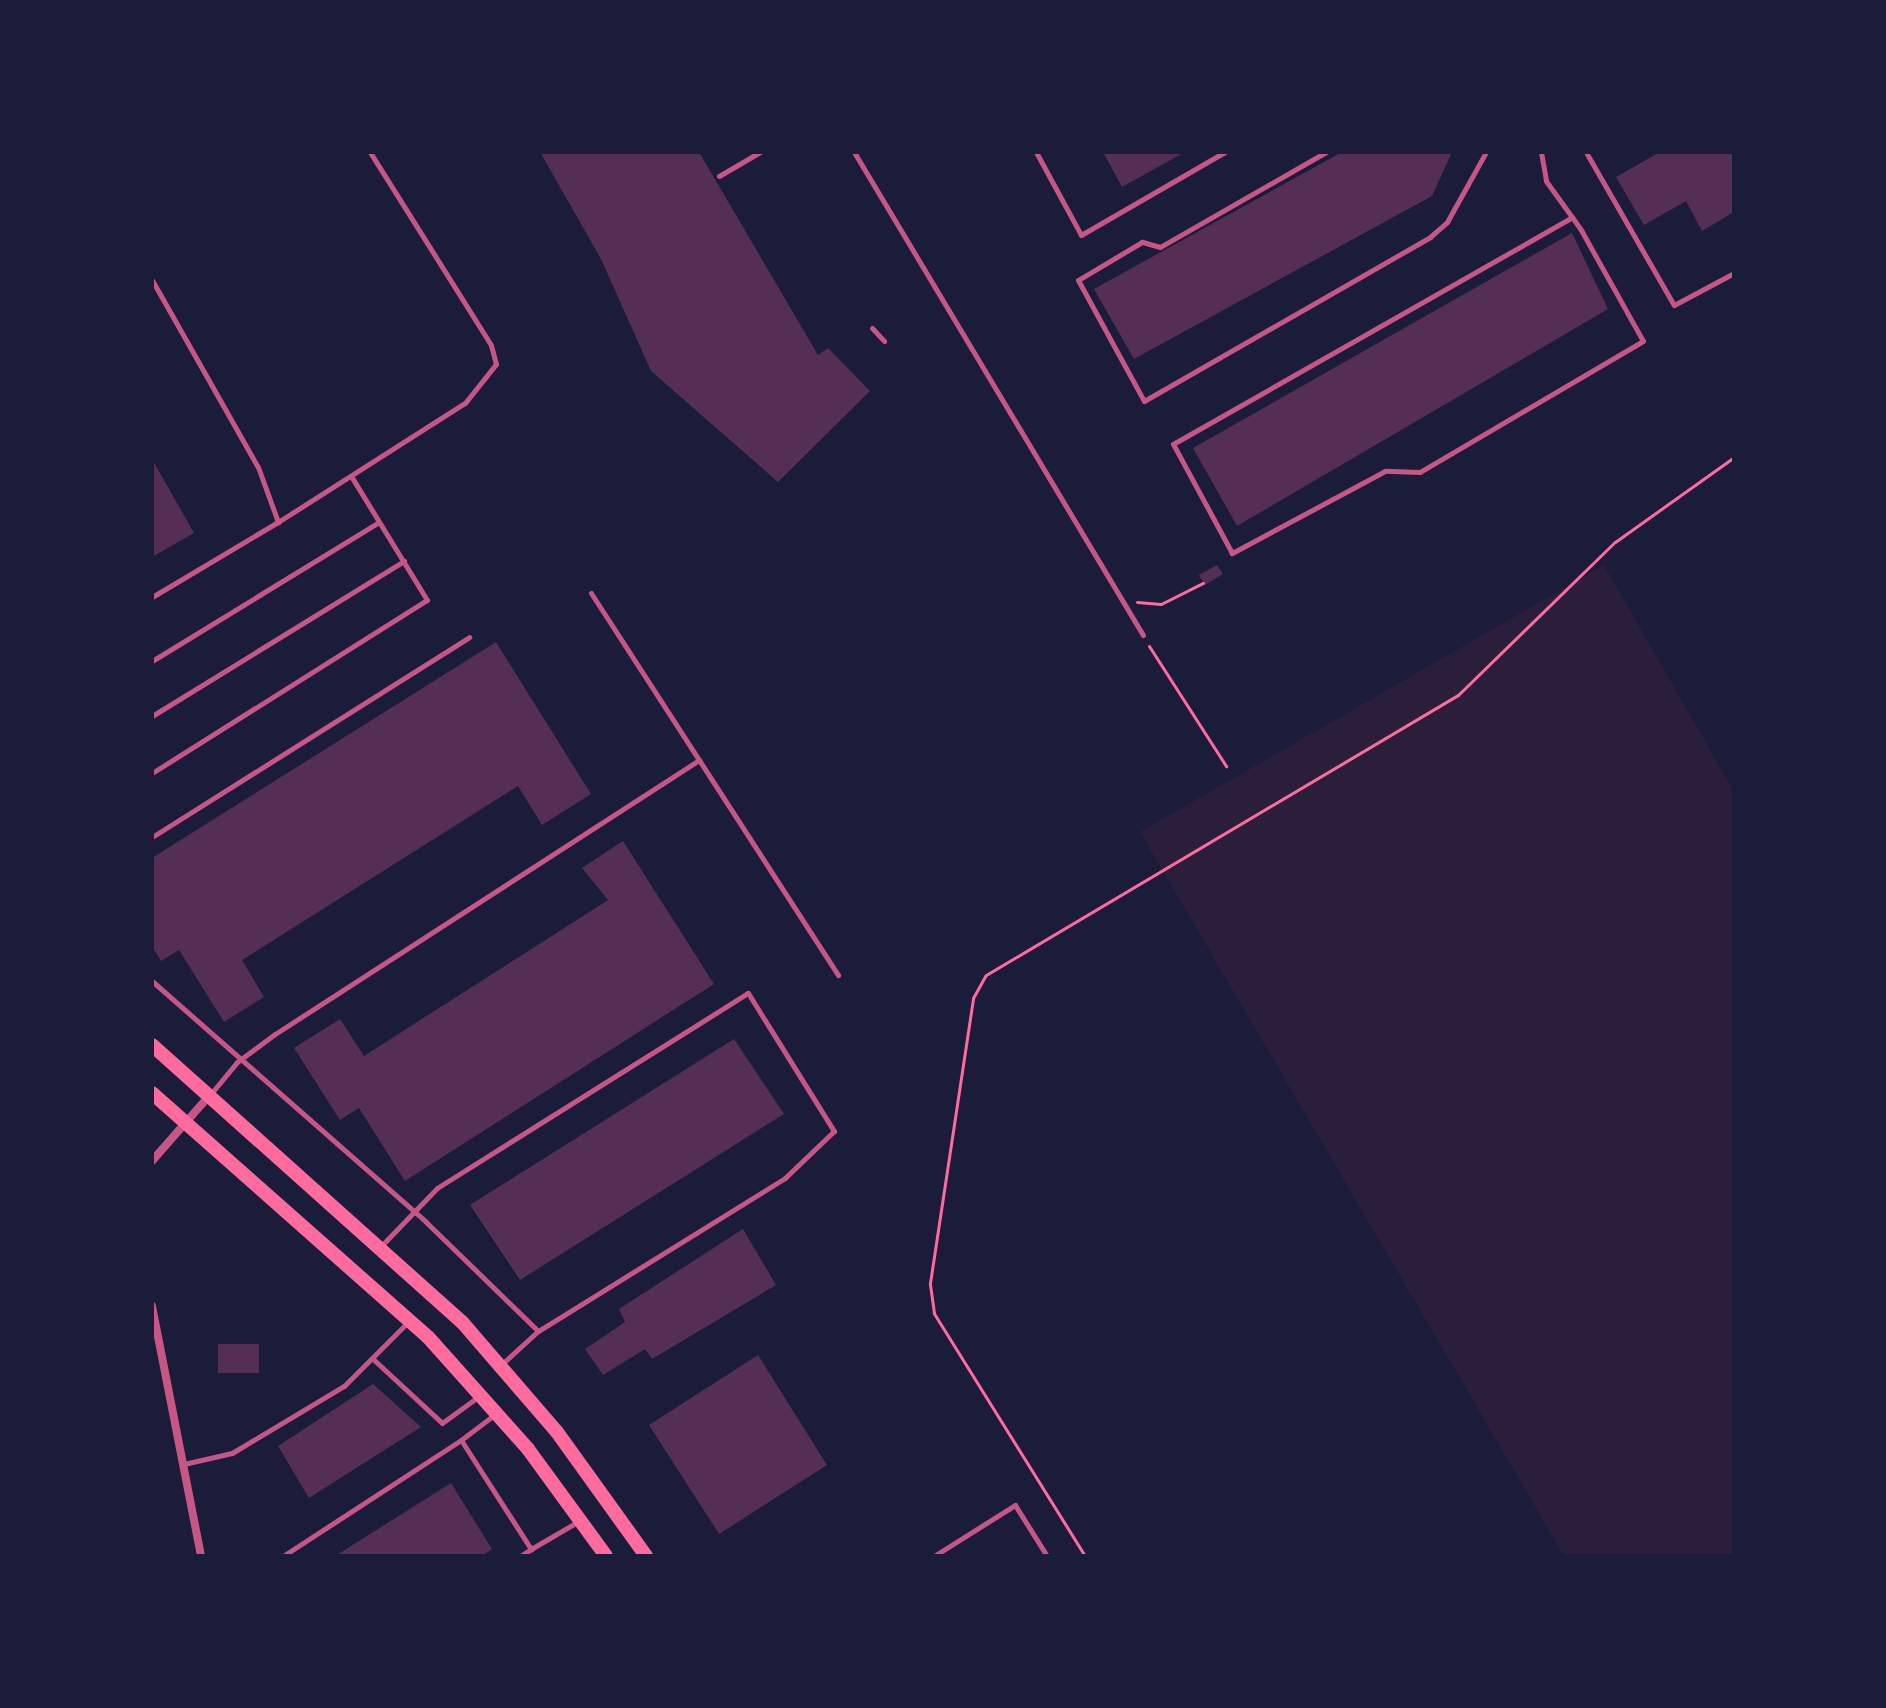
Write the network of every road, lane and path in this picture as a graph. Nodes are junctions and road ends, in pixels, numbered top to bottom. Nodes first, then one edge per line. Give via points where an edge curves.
1 (370, 152) edge
2 (760, 152) edge
3 (854, 152) edge
4 (1036, 152) edge
5 (1225, 152) edge
6 (1326, 152) edge
7 (1486, 152) edge
8 (1541, 152) edge
9 (1588, 153) edge
10 (719, 176) dead end
11 (1572, 217) junction
12 (1734, 273) edge
13 (152, 280) edge
14 (872, 328) dead end
15 (884, 341) dead end
16 (1734, 457) edge
17 (351, 476) junction
18 (278, 522) junction
19 (379, 522) junction
20 (404, 561) junction
21 (1203, 583) dead end
22 (591, 593) dead end
23 (152, 597) edge
24 (1122, 601) junction
25 (1143, 635) joint
26 (469, 637) dead end
27 (152, 661) edge
28 (152, 716) edge
29 (699, 760) junction
30 (1226, 766) dead end
31 (152, 773) edge
32 (152, 837) edge
33 (838, 975) dead end
34 (152, 981) edge
35 (152, 1045) edge
36 (237, 1062) junction
37 (152, 1093) edge
38 (208, 1097) junction
39 (184, 1122) junction
40 (152, 1161) edge
41 (411, 1211) junction
42 (382, 1245) junction
43 (152, 1306) edge
44 (410, 1319) junction
45 (538, 1331) junction
46 (373, 1359) junction
47 (502, 1365) junction
48 (482, 1394) junction
49 (498, 1412) junction
50 (461, 1440) junction
51 (183, 1464) junction
52 (581, 1519) junction
53 (531, 1549) junction
54 (604, 1555) edge
55 (201, 1556) edge
56 (283, 1556) edge
57 (520, 1556) edge
58 (646, 1556) edge
59 (934, 1556) edge
60 (1047, 1556) edge
61 (1085, 1556) edge

1 - 17 lane via 496,364 465,403
2 - 10 lane
3 - 24 lane
4 - 5 lane via 1081,235
6 - 7 lane via 1160,247 1142,242 1078,280 1144,401 1430,237 1447,222
8 - 11 lane via 1542,173
9 - 12 lane via 1674,305
11 - 11 lane via 1643,341 1420,472 1385,471 1232,553 1173,444
13 - 18 lane via 258,467
14 - 15 lane
16 - 61 path via 1615,542 1458,695 986,975 973,998 930,1283 934,1313
17 - 18 lane
17 - 19 lane
18 - 23 lane
19 - 20 lane
19 - 27 lane
20 - 28 lane
20 - 31 lane via 427,600
21 - 24 path via 1161,604
22 - 29 lane
24 - 25 lane
25 - 30 path
26 - 32 lane
29 - 33 lane
29 - 36 lane
34 - 36 lane
35 - 38 main road
36 - 38 lane
36 - 41 lane
37 - 39 main road
38 - 39 street
38 - 42 main road
39 - 40 street
39 - 44 main road
41 - 42 lane
41 - 45 lane
41 - 45 lane via 748,993 834,1131 785,1178
42 - 47 main road
43 - 51 street
44 - 46 lane
44 - 48 main road
45 - 47 lane
46 - 48 lane via 442,1423
46 - 51 lane via 344,1386 232,1453
47 - 58 main road
48 - 49 main road
49 - 50 lane
49 - 52 main road
50 - 53 lane
50 - 56 lane
51 - 55 street
52 - 53 lane
52 - 54 main road
53 - 57 lane
59 - 60 lane via 1015,1505

